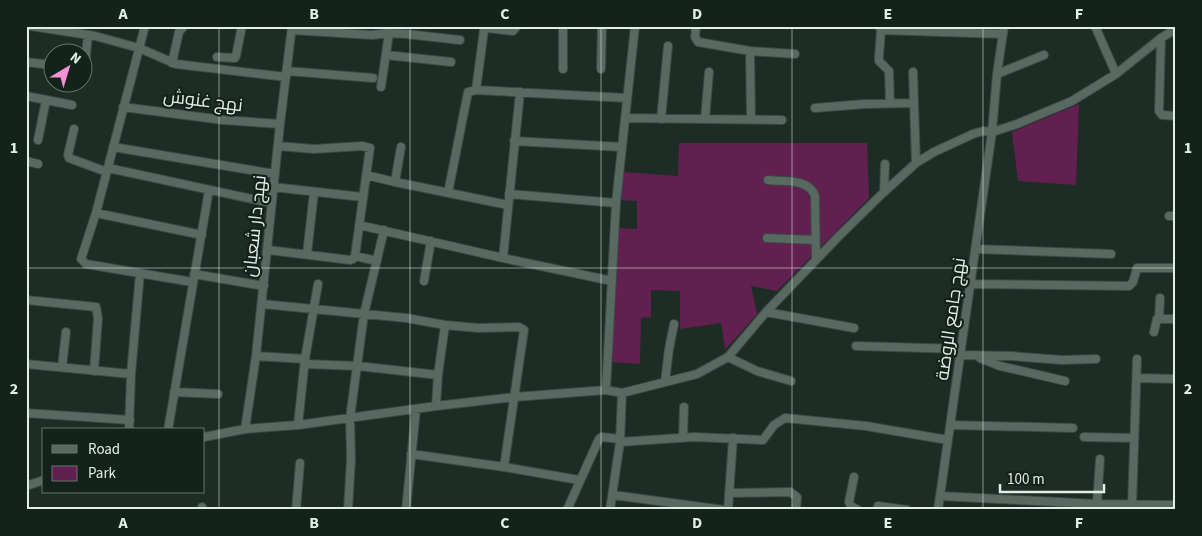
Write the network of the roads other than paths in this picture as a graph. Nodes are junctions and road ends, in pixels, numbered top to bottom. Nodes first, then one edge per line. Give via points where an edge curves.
1 (31, 26) edge
2 (144, 26) edge
3 (184, 26) edge
4 (242, 26) edge
5 (376, 26) edge
6 (517, 26) edge
7 (564, 26) edge
8 (602, 26) edge
9 (635, 26) edge
10 (696, 26) edge
11 (1095, 26) edge
12 (292, 28) edge
13 (879, 28) edge
14 (1176, 28) edge
15 (408, 30) edge
16 (1004, 30) edge
17 (388, 33) junction
18 (88, 35) junction
19 (372, 35) junction
20 (1161, 38) junction
21 (460, 40) dead end
22 (87, 42) edge
23 (668, 46) dead end
24 (139, 48) junction
25 (750, 51) junction
26 (795, 54) dead end
27 (386, 55) junction
28 (1044, 55) dead end
29 (217, 57) dead end
30 (26, 62) edge
31 (451, 62) dead end
32 (172, 63) junction
33 (42, 64) edge
34 (563, 69) dead end
35 (601, 69) dead end
36 (709, 72) dead end
37 (912, 72) dead end
38 (287, 74) junction
39 (997, 74) junction
40 (1116, 74) junction
41 (373, 78) dead end
42 (381, 87) dead end
43 (476, 90) junction
44 (520, 92) junction
45 (26, 96) edge
46 (627, 98) junction
47 (46, 100) junction
48 (890, 103) junction
49 (914, 103) junction
50 (72, 105) dead end
51 (123, 107) junction
52 (815, 108) dead end
53 (1176, 116) edge
54 (625, 118) junction
55 (661, 119) junction
56 (705, 119) junction
57 (751, 119) junction
58 (782, 120) dead end
59 (280, 124) junction
60 (74, 129) dead end
61 (992, 132) junction
62 (38, 140) dead end
63 (514, 141) junction
64 (278, 146) junction
65 (113, 147) junction
66 (401, 147) dead end
67 (622, 147) junction
68 (26, 162) edge
69 (916, 163) junction
70 (38, 164) dead end
71 (885, 164) dead end
72 (108, 170) junction
73 (275, 174) junction
74 (366, 174) junction
75 (768, 180) dead end
76 (395, 182) junction
77 (273, 187) junction
78 (209, 190) junction
79 (314, 192) junction
80 (884, 192) junction
81 (448, 193) junction
82 (509, 194) junction
83 (362, 197) junction
84 (271, 203) junction
85 (616, 203) junction
86 (508, 205) junction
87 (96, 213) junction
88 (359, 225) junction
89 (384, 230) junction
90 (202, 235) junction
91 (767, 238) dead end
92 (815, 240) junction
93 (431, 241) junction
94 (976, 249) junction
95 (268, 250) junction
96 (307, 254) junction
97 (1111, 254) dead end
98 (355, 256) junction
99 (503, 258) junction
100 (816, 260) junction
101 (377, 261) junction
102 (1176, 268) edge
103 (140, 273) junction
104 (193, 278) junction
105 (424, 281) dead end
106 (612, 281) junction
107 (318, 284) dead end
108 (971, 284) junction
109 (264, 286) junction
110 (1160, 298) dead end
111 (26, 300) edge
112 (262, 304) junction
113 (315, 309) junction
114 (766, 312) junction
115 (364, 314) junction
116 (1159, 319) junction
117 (1176, 319) edge
118 (674, 324) dead end
119 (445, 325) junction
120 (854, 328) dead end
121 (66, 332) dead end
122 (1154, 332) dead end
123 (856, 346) dead end
124 (961, 352) junction
125 (256, 356) junction
126 (728, 357) junction
127 (977, 357) junction
128 (1096, 359) dead end
129 (1138, 359) dead end
130 (305, 362) junction
131 (26, 364) edge
132 (358, 366) junction
133 (62, 367) junction
134 (94, 371) junction
135 (131, 374) junction
136 (438, 375) junction
137 (1137, 378) junction
138 (1176, 379) edge
139 (1065, 381) dead end
140 (665, 382) junction
141 (792, 382) dead end
142 (606, 390) junction
143 (174, 392) junction
144 (622, 393) junction
145 (218, 394) dead end
146 (515, 397) junction
147 (436, 406) junction
148 (684, 407) dead end
149 (416, 409) junction
150 (26, 413) edge
151 (350, 418) junction
152 (130, 420) junction
153 (298, 425) junction
154 (950, 425) junction
155 (129, 428) edge
156 (168, 428) edge
157 (1073, 428) dead end
158 (246, 429) junction
159 (205, 437) edge
160 (683, 437) junction
161 (1084, 437) dead end
162 (733, 438) junction
163 (1134, 438) junction
164 (948, 440) junction
165 (620, 441) junction
166 (411, 454) junction
167 (1100, 459) dead end
168 (300, 463) dead end
169 (504, 467) junction
170 (854, 477) dead end
171 (579, 480) junction
172 (42, 481) edge
173 (26, 486) edge
174 (729, 493) junction
175 (613, 496) junction
176 (940, 496) junction
177 (1097, 504) junction
178 (1132, 505) junction
179 (1176, 505) edge
180 (878, 506) dead end
181 (1166, 508) edge
182 (296, 510) edge
183 (348, 510) edge
184 (406, 510) edge
185 (567, 510) edge
186 (610, 510) edge
187 (726, 510) edge
188 (796, 510) edge
189 (858, 510) edge
190 (907, 510) edge
191 (938, 510) edge

1 - 18 street
2 - 24 street
3 - 32 street
4 - 29 street via 235,58
5 - 19 street
6 - 43 street via 513,31 484,30
7 - 34 street
8 - 35 street
9 - 46 street
10 - 25 street via 698,42
11 - 40 street
12 - 19 street
12 - 38 street, نهج دار شعبان
13 - 16 street
13 - 48 street via 879,61 889,71
14 - 20 street
15 - 17 street
15 - 21 street
16 - 39 street, نهج جامع الروضة
17 - 19 street
17 - 27 street
18 - 22 street
18 - 24 street
20 - 40 street
20 - 53 street via 1159,111 1162,115
23 - 55 street
24 - 32 street
24 - 51 street
25 - 26 street
25 - 57 street
27 - 31 street
27 - 42 street
28 - 39 street
30 - 33 street
32 - 38 street
36 - 56 street
37 - 49 street
38 - 41 street
38 - 59 street, نهج دار شعبان
39 - 61 street, نهج جامع الروضة
40 - 61 street via 1072,101
43 - 44 street
43 - 81 street via 467,93
44 - 46 street
44 - 63 street
45 - 47 street
46 - 54 street
47 - 50 street
47 - 62 street
48 - 49 street
48 - 52 street
49 - 69 street
51 - 59 street, نهج غنوش
51 - 65 street
54 - 55 street
54 - 67 street
55 - 56 street
56 - 57 street
57 - 58 street
59 - 64 street, نهج دار شعبان
60 - 72 street via 69,158
61 - 69 street via 973,134
61 - 94 street, نهج جامع الروضة
63 - 67 street
63 - 82 street
64 - 73 street, نهج دار شعبان
64 - 74 street via 314,149 367,146 371,150
65 - 72 street
65 - 73 street
66 - 76 street
67 - 85 street
68 - 70 street
69 - 80 street
71 - 80 street
72 - 78 street
72 - 87 street
73 - 77 street, نهج دار شعبان
74 - 76 street
74 - 83 street
75 - 92 street via 800,183 813,190
76 - 81 street
77 - 79 street
77 - 84 street, نهج دار شعبان
78 - 84 street
78 - 90 street
79 - 83 street
79 - 96 street
80 - 100 street
81 - 86 street
82 - 85 street
82 - 86 street
83 - 88 street
84 - 95 street, نهج دار شعبان
85 - 106 street
86 - 99 street
87 - 90 street
87 - 103 street via 82,261
88 - 89 street
88 - 98 street
89 - 93 street
89 - 101 street
90 - 104 street
91 - 92 street
92 - 100 street
93 - 99 street
93 - 105 street
94 - 97 street
94 - 108 street, نهج جامع الروضة
95 - 96 street
95 - 109 street, نهج دار شعبان
96 - 98 street via 350,260
98 - 101 street
99 - 106 street
100 - 114 street
101 - 115 street
102 - 108 street via 1137,268 1129,286
103 - 104 street
103 - 135 street
104 - 109 street
104 - 143 street
106 - 142 street
107 - 113 street
108 - 124 street, نهج جامع الروضة
109 - 112 street, نهج دار شعبان
110 - 116 street
111 - 134 street via 96,307
112 - 113 street
112 - 125 street, نهج دار شعبان
113 - 115 street
113 - 130 street
114 - 120 street
114 - 126 street
115 - 119 street
115 - 132 street
116 - 117 street
116 - 122 street
118 - 140 street
119 - 136 street
119 - 146 street via 524,330
121 - 133 street
123 - 124 street
124 - 127 street
124 - 154 street, نهج جامع الروضة
125 - 130 street
125 - 158 street, نهج دار شعبان
126 - 140 street via 697,374
126 - 141 street
127 - 128 street
127 - 139 street via 1000,366
129 - 137 street
130 - 132 street
130 - 153 street
131 - 133 street
132 - 136 street
132 - 151 street
133 - 134 street
134 - 135 street
135 - 152 street
136 - 147 street
137 - 138 street
137 - 163 street
140 - 144 street
142 - 144 street
142 - 146 street
143 - 145 street
143 - 156 street
144 - 165 street
146 - 147 street
146 - 169 street
147 - 149 street
148 - 160 street
149 - 151 street
149 - 166 street
150 - 152 street
151 - 153 street
151 - 183 street
152 - 155 street
153 - 158 street
154 - 157 street
154 - 164 street, نهج جامع الروضة
158 - 159 street
160 - 162 street
160 - 165 street
161 - 163 street
162 - 164 street via 763,440 784,418 866,426
162 - 174 street
163 - 178 street
164 - 176 street, نهج جامع الروضة
165 - 171 street via 599,439
165 - 175 street
166 - 169 street
166 - 184 street
167 - 177 street
168 - 182 street
169 - 171 street
170 - 189 street via 849,502
171 - 185 street
172 - 173 street
174 - 187 street
174 - 188 street via 790,492 797,497
175 - 186 street
175 - 187 street
176 - 177 street
176 - 191 street, نهج جامع الروضة
177 - 178 street
178 - 181 street
179 - 181 street
180 - 190 street

